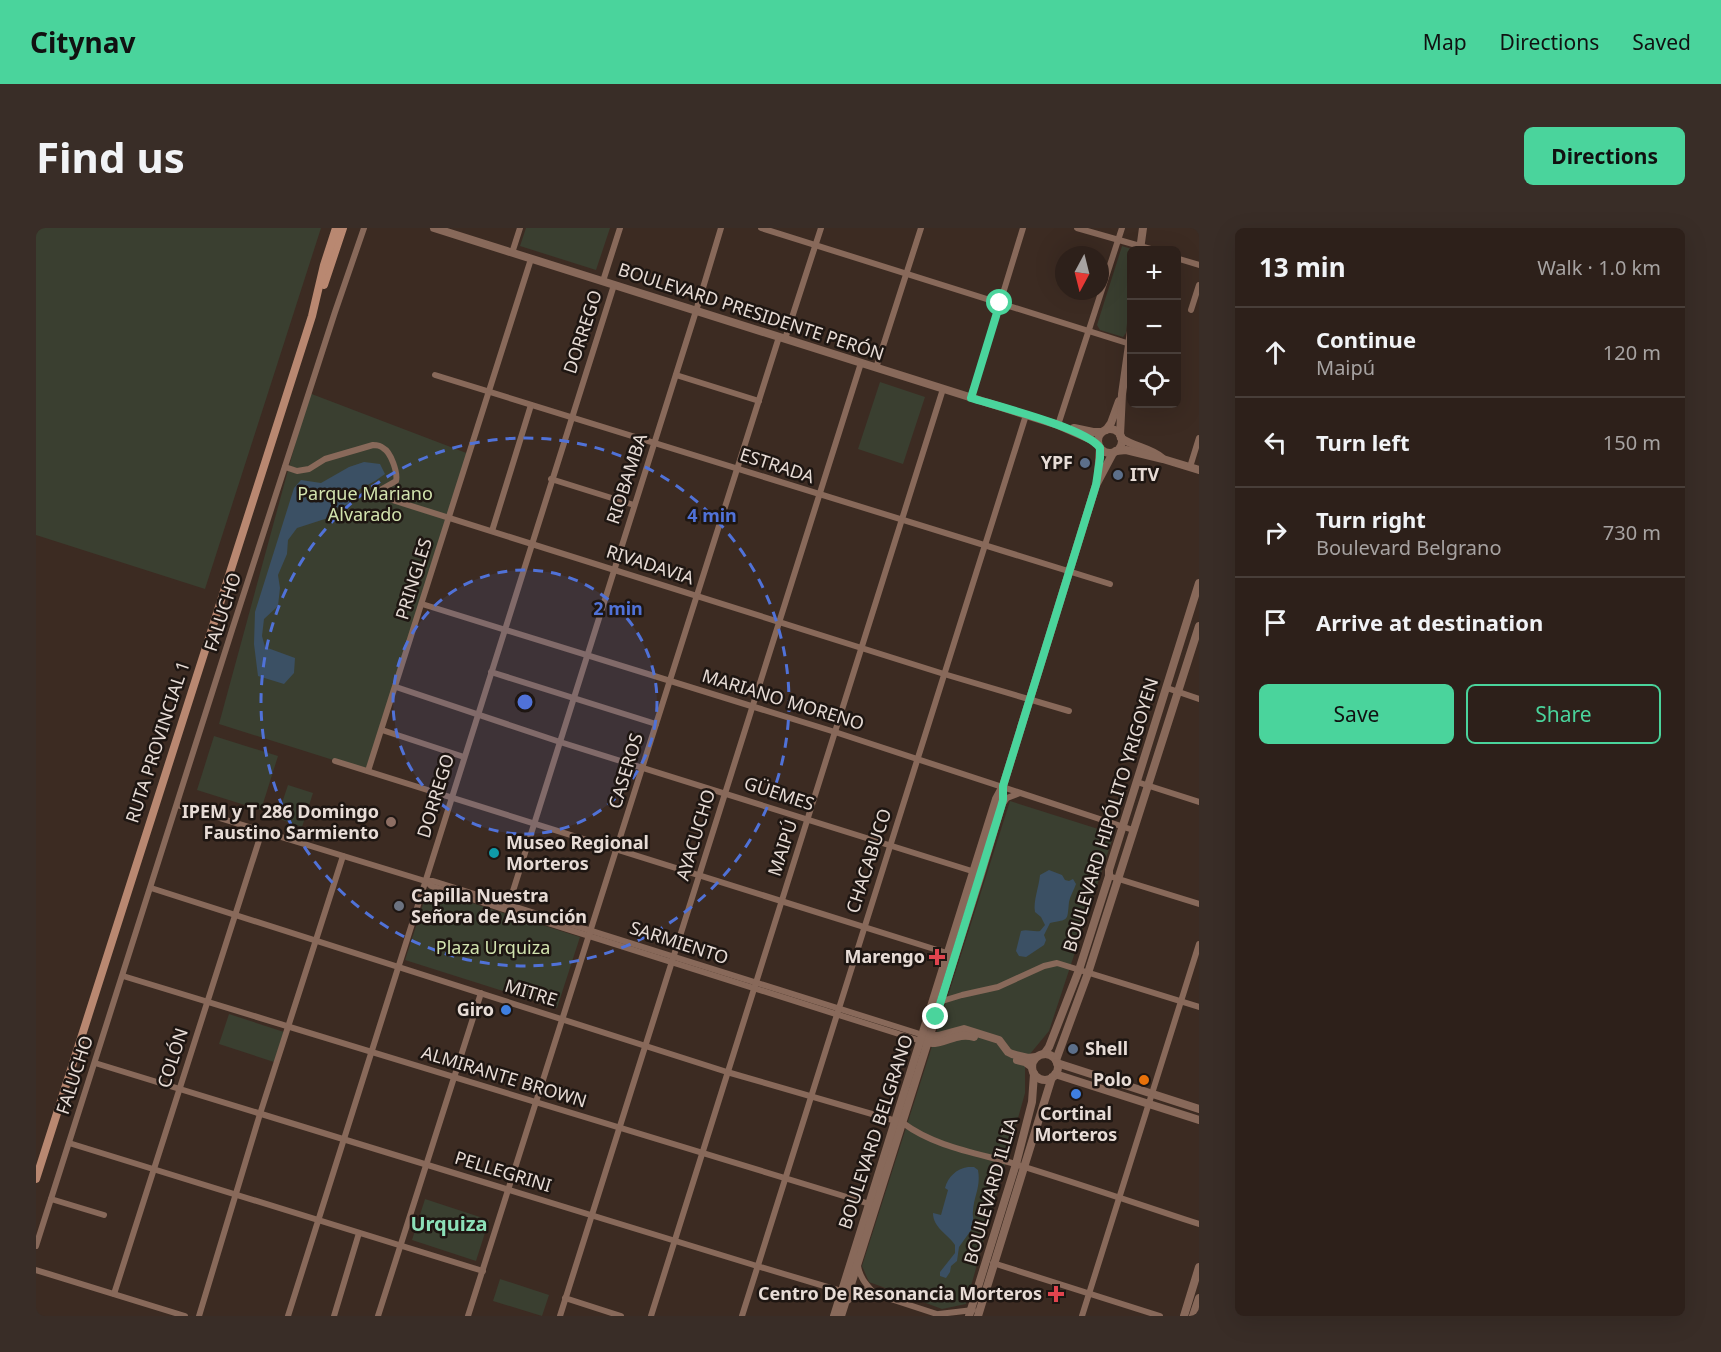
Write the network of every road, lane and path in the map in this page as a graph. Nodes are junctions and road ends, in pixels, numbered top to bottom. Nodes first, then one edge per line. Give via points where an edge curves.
1 (336, 228) edge
2 (343, 228) edge
3 (364, 228) edge
4 (434, 228) edge
5 (520, 228) edge
6 (620, 228) edge
7 (721, 228) edge
8 (760, 228) edge
9 (821, 228) edge
10 (921, 228) edge
11 (1023, 228) edge
12 (1077, 228) edge
13 (1122, 228) edge
14 (1143, 228) edge
15 (1118, 241) junction
16 (816, 245) junction
17 (1134, 246) edge
18 (1140, 246) edge
19 (512, 253) junction
20 (531, 259) junction
21 (1181, 260) edge
22 (1199, 265) edge
23 (907, 273) junction
24 (603, 281) junction
25 (614, 285) junction
26 (1199, 285) edge
27 (1000, 303) junction
28 (1191, 310) dead end
29 (696, 311) junction
30 (312, 316) junction
31 (1090, 331) junction
32 (782, 338) junction
33 (1127, 343) edge
34 (1128, 354) edge
35 (861, 363) junction
36 (876, 368) junction
37 (435, 375) dead end
38 (676, 375) junction
39 (943, 389) junction
40 (488, 392) junction
41 (1122, 394) junction
42 (971, 398) junction
43 (759, 401) junction
44 (531, 405) junction
45 (1026, 415) junction
46 (571, 418) junction
47 (1058, 425) junction
48 (1104, 431) junction
49 (1120, 436) junction
50 (1199, 438) edge
51 (654, 444) junction
52 (1099, 447) junction
53 (1115, 452) junction
54 (1163, 459) junction
55 (285, 467) junction
56 (1190, 467) junction
57 (737, 468) junction
58 (1199, 470) edge
59 (551, 479) junction
60 (1096, 485) junction
61 (819, 495) junction
62 (634, 505) junction
63 (449, 517) junction
64 (902, 520) junction
65 (492, 531) junction
66 (531, 543) junction
67 (984, 546) junction
68 (614, 569) junction
69 (1068, 572) junction
70 (1199, 583) edge
71 (1110, 584) dead end
72 (1198, 593) edge
73 (697, 596) junction
74 (422, 604) junction
75 (779, 622) junction
76 (1199, 626) edge
77 (505, 628) junction
78 (862, 648) junction
79 (587, 654) junction
80 (491, 672) junction
81 (944, 674) junction
82 (670, 681) junction
83 (396, 687) junction
84 (1167, 688) junction
85 (1178, 692) junction
86 (574, 698) junction
87 (1028, 699) junction
88 (1199, 699) edge
89 (752, 706) junction
90 (1070, 711) dead end
91 (477, 715) junction
92 (656, 724) junction
93 (382, 730) junction
94 (835, 732) junction
95 (560, 742) junction
96 (464, 757) junction
97 (918, 758) junction
98 (335, 761) dead end
99 (643, 767) junction
100 (368, 771) junction
101 (1137, 782) junction
102 (1148, 785) junction
103 (1003, 786) junction
104 (725, 793) junction
105 (1021, 793) junction
106 (452, 797) junction
107 (1199, 802) edge
108 (177, 805) junction
109 (1001, 807) junction
110 (808, 819) junction
111 (534, 824) junction
112 (1123, 827) junction
113 (1133, 830) junction
114 (262, 831) junction
115 (890, 846) junction
116 (617, 850) junction
117 (343, 856) junction
118 (978, 873) junction
119 (699, 876) junction
120 (1109, 876) junction
121 (1118, 879) junction
122 (425, 881) junction
123 (151, 888) junction
124 (782, 901) junction
125 (1199, 904) edge
126 (508, 907) junction
127 (234, 915) junction
128 (864, 927) junction
129 (590, 933) junction
130 (316, 940) junction
131 (1199, 944) edge
132 (952, 954) junction
133 (673, 959) junction
134 (398, 967) junction
135 (1079, 970) junction
136 (1088, 973) junction
137 (123, 976) junction
138 (755, 985) junction
139 (481, 993) junction
140 (207, 1001) junction
141 (942, 1001) junction
142 (1181, 1002) junction
143 (933, 1004) junction
144 (1199, 1007) edge
145 (837, 1011) junction
146 (564, 1018) junction
147 (289, 1026) junction
148 (982, 1037) junction
149 (925, 1039) junction
150 (646, 1045) junction
151 (372, 1052) junction
152 (1040, 1055) junction
153 (1057, 1062) junction
154 (95, 1063) junction
155 (1033, 1070) junction
156 (727, 1072) junction
157 (1054, 1076) junction
158 (454, 1077) junction
159 (179, 1088) junction
160 (1153, 1094) junction
161 (811, 1097) junction
162 (537, 1102) junction
163 (1149, 1105) junction
164 (1199, 1108) edge
165 (260, 1113) junction
166 (1199, 1120) edge
167 (899, 1122) junction
168 (619, 1128) junction
169 (344, 1139) junction
170 (69, 1143) junction
171 (701, 1154) junction
172 (426, 1164) junction
173 (1020, 1166) junction
174 (153, 1168) junction
175 (36, 1179) edge
176 (785, 1179) junction
177 (509, 1190) junction
178 (235, 1194) junction
179 (1119, 1198) junction
180 (51, 1199) junction
181 (873, 1205) junction
182 (104, 1215) dead end
183 (592, 1215) junction
184 (319, 1220) junction
185 (1199, 1224) edge
186 (359, 1233) junction
187 (675, 1241) junction
188 (401, 1245) junction
189 (36, 1246) edge
190 (990, 1263) junction
191 (858, 1265) junction
192 (757, 1266) junction
193 (1199, 1267) edge
194 (36, 1270) edge
195 (483, 1271) junction
196 (851, 1286) junction
197 (841, 1291) junction
198 (874, 1293) junction
199 (114, 1294) junction
200 (1089, 1294) junction
201 (566, 1298) junction
202 (1199, 1298) edge
203 (846, 1302) junction
204 (974, 1314) edge
205 (941, 1315) edge
206 (185, 1316) edge
207 (199, 1316) edge
208 (288, 1316) edge
209 (334, 1316) edge
210 (378, 1316) edge
211 (468, 1316) edge
212 (560, 1316) edge
213 (621, 1316) edge
214 (651, 1316) edge
215 (742, 1316) edge
216 (834, 1316) edge
217 (841, 1316) edge
218 (1082, 1316) edge
219 (1160, 1316) edge
220 (1184, 1316) edge
221 (1193, 1316) edge

1 - 30 main road, RUTA PROVINCIAL 1
2 - 30 main road, RUTA PROVINCIAL 1
3 - 55 street, FALUCHO
4 - 19 street, BOULEVARD PRESIDENTE PERÓN
5 - 19 street
6 - 24 street, DORREGO
7 - 29 street, RIOBAMBA
8 - 16 street
9 - 16 street, CASEROS
10 - 23 street
11 - 27 street
12 - 15 street
13 - 15 street
14 - 18 street
15 - 17 street
15 - 31 street
16 - 23 street
16 - 32 street, CASEROS
19 - 20 street, BOULEVARD PRESIDENTE PERÓN
20 - 24 street, BOULEVARD PRESIDENTE PERÓN
20 - 40 street, PRINGLES
21 - 22 street
23 - 27 street
23 - 36 street
24 - 25 street, BOULEVARD PRESIDENTE PERÓN
25 - 29 street, BOULEVARD PRESIDENTE PERÓN
25 - 46 street, DORREGO
26 - 28 street
27 - 31 street
27 - 42 street
29 - 32 street, BOULEVARD PRESIDENTE PERÓN
29 - 38 street, RIOBAMBA
30 - 175 main road, RUTA PROVINCIAL 1
31 - 33 street
31 - 47 street
32 - 35 street, BOULEVARD PRESIDENTE PERÓN
32 - 43 street, CASEROS
34 - 41 street
35 - 36 street, BOULEVARD PRESIDENTE PERÓN
35 - 61 street, AYACUCHO
36 - 39 street, BOULEVARD PRESIDENTE PERÓN
37 - 40 street, ESTRADA
38 - 43 street
38 - 51 street, RIOBAMBA
39 - 42 street, BOULEVARD PRESIDENTE PERÓN
39 - 64 street, MAIPÚ
40 - 44 street, ESTRADA
40 - 63 street, PRINGLES
41 - 48 street
41 - 49 street
42 - 45 street, BOULEVARD PRESIDENTE PERÓN
43 - 57 street, CASEROS
44 - 46 street, ESTRADA
44 - 65 street
45 - 47 street, BOULEVARD PRESIDENTE PERÓN
45 - 67 street, CHACABUCO
46 - 51 street, ESTRADA
46 - 59 street, DORREGO
47 - 48 street, BOULEVARD PRESIDENTE PERÓN
47 - 52 street, BOULEVARD PRESIDENTE PERÓN
48 - 49 street, BOULEVARD PRESIDENTE PERÓN via 1114,430
48 - 52 street via 1098,438
49 - 53 street via 1121,445
49 - 54 street, BOULEVARD PRESIDENTE PERÓN
50 - 56 street
51 - 57 street, ESTRADA
51 - 62 street, RIOBAMBA
52 - 53 street, BOULEVARD PRESIDENTE PERÓN
52 - 60 street, BOULEVARD BELGRANO
53 - 54 street, BOULEVARD PRESIDENTE PERÓN via 1126,450
53 - 60 street, BOULEVARD BELGRANO
54 - 56 street
55 - 63 street, RIVADAVIA via 304,470 325,459 380,446 390,455 398,476 380,495
55 - 108 street, FALUCHO
56 - 58 street
57 - 61 street, ESTRADA
57 - 73 street, CASEROS
59 - 62 street
59 - 66 street, DORREGO
60 - 69 street, BOULEVARD BELGRANO
61 - 64 street, ESTRADA
61 - 75 street, AYACUCHO
62 - 68 street, RIOBAMBA
63 - 65 street, RIVADAVIA
63 - 74 street, PRINGLES
64 - 67 street, ESTRADA
64 - 78 street, MAIPÚ
65 - 66 street, RIVADAVIA
66 - 68 street, RIVADAVIA
66 - 77 street, DORREGO
67 - 69 street, ESTRADA
67 - 81 street, CHACABUCO
68 - 73 street, RIVADAVIA
68 - 79 street, RIOBAMBA
69 - 71 street, ESTRADA
69 - 87 street, BOULEVARD BELGRANO
70 - 72 street, BOULEVARD HIPÓLITO YRIGOYEN
72 - 84 street, BOULEVARD HIPÓLITO YRIGOYEN
73 - 75 street, RIVADAVIA
73 - 82 street, CASEROS
74 - 77 street, MARIANO MORENO
74 - 83 street, PRINGLES
75 - 78 street, RIVADAVIA
75 - 89 street, AYACUCHO
76 - 85 street, BOULEVARD HIPÓLITO YRIGOYEN
77 - 79 street, MARIANO MORENO
77 - 80 street, DORREGO
78 - 81 street, RIVADAVIA
78 - 94 street, MAIPÚ
79 - 82 street, MARIANO MORENO
79 - 86 street, RIOBAMBA
80 - 86 street
80 - 91 street, DORREGO
81 - 87 street, RIVADAVIA
81 - 97 street, CHACABUCO
82 - 89 street, MARIANO MORENO
82 - 92 street, CASEROS
83 - 91 street, GÜEMES
83 - 93 street, PRINGLES
84 - 85 street
84 - 101 street, BOULEVARD HIPÓLITO YRIGOYEN
85 - 88 street
85 - 102 street, BOULEVARD HIPÓLITO YRIGOYEN
86 - 92 street
86 - 95 street, RIOBAMBA
87 - 90 street, RIVADAVIA
87 - 103 street, BOULEVARD BELGRANO
89 - 94 street, MARIANO MORENO
89 - 104 street, AYACUCHO
91 - 95 street, GÜEMES
91 - 96 street, DORREGO
92 - 99 street, CASEROS
93 - 96 street
93 - 100 street, PRINGLES
94 - 97 street, MARIANO MORENO
94 - 110 street, MAIPÚ
95 - 99 street, GÜEMES
95 - 111 street, RIOBAMBA
96 - 106 street, DORREGO
97 - 103 street, MARIANO MORENO
97 - 115 street, CHACABUCO
98 - 100 street
99 - 104 street, GÜEMES
99 - 116 street, CASEROS
100 - 106 street
101 - 102 street
101 - 112 street, BOULEVARD HIPÓLITO YRIGOYEN
102 - 107 street
102 - 113 street, BOULEVARD HIPÓLITO YRIGOYEN
103 - 105 street, MARIANO MORENO
103 - 109 street, BOULEVARD BELGRANO
103 - 118 street, BOULEVARD BELGRANO via 996,799
104 - 110 street, GÜEMES
104 - 119 street, AYACUCHO
105 - 109 street via 1008,798
105 - 112 street, MARIANO MORENO
106 - 111 street
106 - 122 street, DORREGO
108 - 114 street, SARMIENTO
108 - 123 street, FALUCHO
109 - 118 street, BOULEVARD BELGRANO
110 - 115 street, GÜEMES
110 - 124 street, MAIPÚ
111 - 116 street
111 - 126 street, RIOBAMBA
112 - 113 street, MARIANO MORENO
112 - 120 street, BOULEVARD HIPÓLITO YRIGOYEN
113 - 121 street, BOULEVARD HIPÓLITO YRIGOYEN
114 - 117 street, SARMIENTO
114 - 127 street, COLÓN
115 - 118 street, GÜEMES
115 - 128 street, CHACABUCO
116 - 119 street
116 - 129 street, CASEROS
117 - 122 street, SARMIENTO
117 - 130 street
118 - 132 street, BOULEVARD BELGRANO
119 - 124 street
119 - 133 street, AYACUCHO
120 - 121 street
120 - 135 street, BOULEVARD HIPÓLITO YRIGOYEN
121 - 125 street
121 - 136 street, BOULEVARD HIPÓLITO YRIGOYEN
122 - 126 street, SARMIENTO
122 - 134 street, DORREGO
123 - 127 street, MITRE
123 - 137 street, FALUCHO
124 - 128 street
124 - 138 street, MAIPÚ
126 - 129 street, SARMIENTO
127 - 130 street, MITRE
127 - 140 street, COLÓN
128 - 132 street
128 - 145 street, CHACABUCO
129 - 133 street, SARMIENTO
129 - 146 street, CASEROS
130 - 134 street, MITRE
130 - 147 street
131 - 142 street
132 - 141 street, BOULEVARD BELGRANO
132 - 143 street, BOULEVARD BELGRANO
133 - 138 street, SARMIENTO
133 - 150 street, AYACUCHO
134 - 139 street, MITRE
134 - 151 street, DORREGO
135 - 136 street
135 - 141 street via 1058,963 1044,966 998,987
135 - 152 street, BOULEVARD HIPÓLITO YRIGOYEN via 1049,1047
136 - 142 street
136 - 153 street, BOULEVARD HIPÓLITO YRIGOYEN
137 - 140 street, ALMIRANTE BROWN
137 - 154 street, FALUCHO
138 - 145 street, SARMIENTO
138 - 156 street, MAIPÚ
139 - 146 street, MITRE
139 - 158 street
140 - 147 street, ALMIRANTE BROWN
140 - 159 street, COLÓN
141 - 143 street
141 - 149 street, BOULEVARD BELGRANO
142 - 144 street
142 - 160 street
143 - 149 street, BOULEVARD BELGRANO
145 - 149 street, SARMIENTO
145 - 161 street, CHACABUCO
146 - 150 street, MITRE
146 - 162 street, CASEROS
147 - 151 street, ALMIRANTE BROWN
147 - 165 street
148 - 149 street via 963,1035 937,1044
148 - 152 street via 999,1040 1012,1054 1028,1058
148 - 155 street via 1010,1059 1025,1062
149 - 167 street, BOULEVARD BELGRANO
150 - 156 street, MITRE
150 - 168 street, AYACUCHO
151 - 158 street, ALMIRANTE BROWN
151 - 169 street, DORREGO
152 - 153 street via 1051,1055
152 - 155 street
153 - 157 street
153 - 160 street
154 - 159 street, PELLEGRINI
154 - 170 street, FALUCHO
155 - 157 street via 1045,1080
155 - 173 street, BOULEVARD ILLIA via 1032,1102
156 - 161 street, MITRE
156 - 171 street, MAIPÚ
157 - 163 street
157 - 173 street, BOULEVARD ILLIA
158 - 162 street, ALMIRANTE BROWN
158 - 172 street
159 - 165 street, PELLEGRINI
159 - 174 street, COLÓN
160 - 163 street
160 - 164 street
161 - 167 street, MITRE
161 - 176 street, CHACABUCO
162 - 168 street, ALMIRANTE BROWN
162 - 177 street, CASEROS
163 - 166 street
163 - 179 street
165 - 169 street, PELLEGRINI
165 - 178 street
167 - 173 street, MITRE via 927,1139
167 - 181 street, BOULEVARD BELGRANO
168 - 171 street, ALMIRANTE BROWN
168 - 183 street, AYACUCHO
169 - 172 street, PELLEGRINI
169 - 184 street, DORREGO
170 - 174 street
170 - 180 street, FALUCHO
171 - 176 street, ALMIRANTE BROWN
171 - 187 street, MAIPÚ
172 - 177 street, PELLEGRINI
172 - 188 street
173 - 179 street, MITRE
173 - 190 street, BOULEVARD ILLIA
174 - 178 street
174 - 199 street, COLÓN
176 - 181 street, ALMIRANTE BROWN
176 - 192 street, CHACABUCO
177 - 183 street, PELLEGRINI
177 - 195 street, CASEROS
178 - 184 street
178 - 207 street
179 - 185 street, MITRE
179 - 200 street
180 - 182 street
180 - 189 street, FALUCHO
181 - 191 street, BOULEVARD BELGRANO
181 - 197 street, BOULEVARD BELGRANO
183 - 187 street, PELLEGRINI
183 - 201 street, AYACUCHO
184 - 186 street
184 - 208 street, DORREGO
186 - 188 street
186 - 209 street
187 - 192 street, PELLEGRINI
187 - 214 street, MAIPÚ
188 - 195 street
188 - 210 street
190 - 200 street
190 - 204 street, BOULEVARD ILLIA
191 - 196 street, BOULEVARD BELGRANO
191 - 198 street via 863,1281
192 - 197 street, PELLEGRINI
192 - 215 street, CHACABUCO
193 - 220 street
194 - 199 street
195 - 211 street, CASEROS
196 - 197 street
196 - 198 street
196 - 203 street, BOULEVARD BELGRANO
197 - 216 street, BOULEVARD BELGRANO
198 - 203 street
198 - 205 street
199 - 206 street
200 - 218 street
200 - 219 street
201 - 212 street, AYACUCHO
201 - 213 street
202 - 221 street
203 - 217 street, BOULEVARD BELGRANO
204 - 205 street

